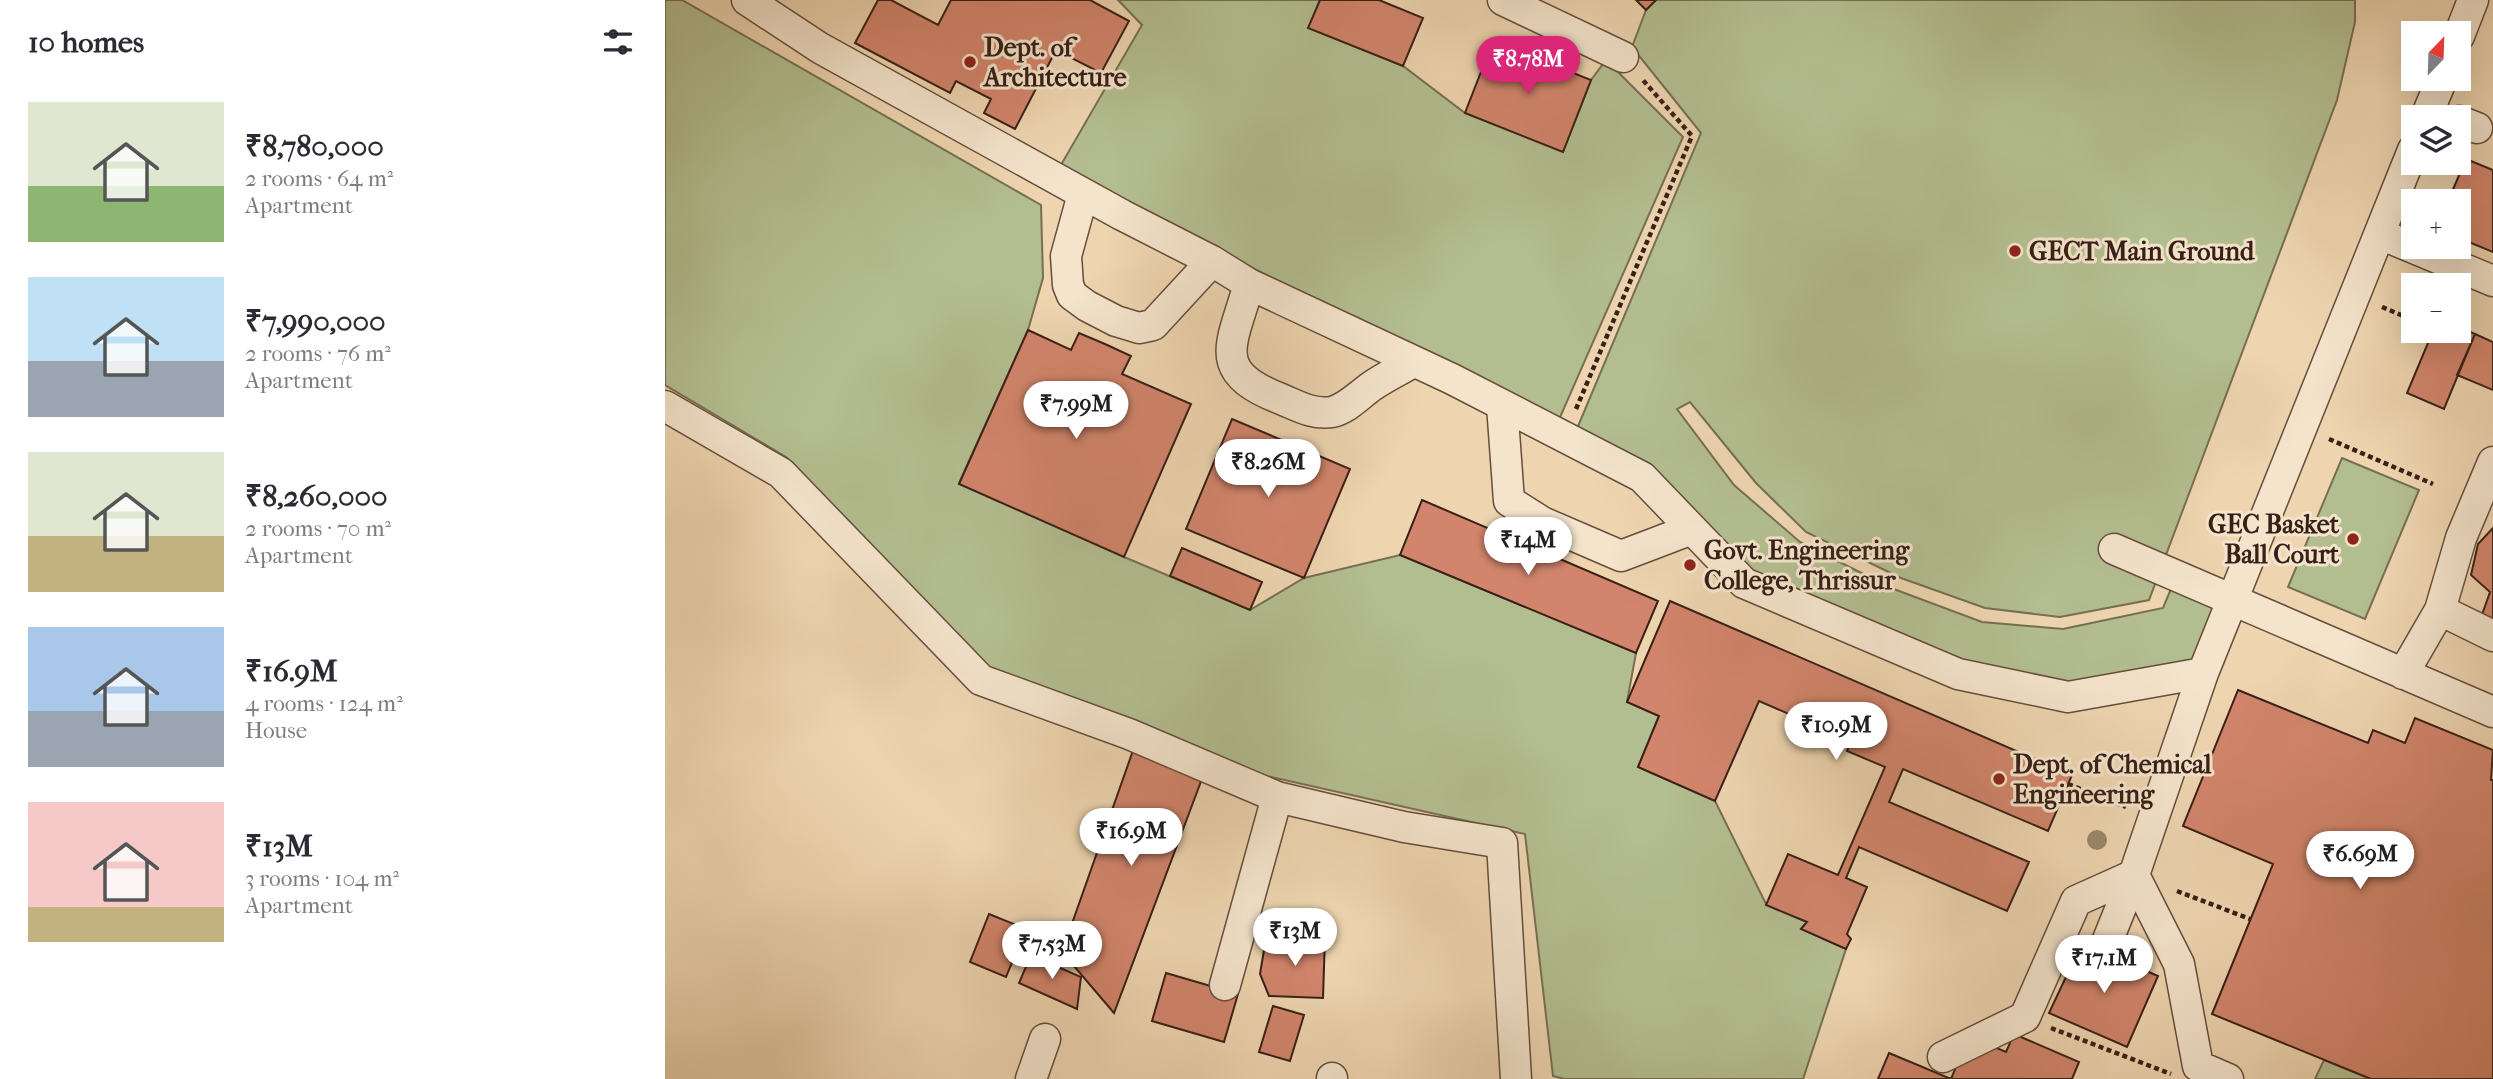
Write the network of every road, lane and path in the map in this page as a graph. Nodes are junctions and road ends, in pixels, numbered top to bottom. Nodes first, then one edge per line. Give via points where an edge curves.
1 (747, 0) edge
2 (1503, 0) edge
3 (2473, 0) edge
4 (2465, 21) edge
5 (1623, 57) joint
6 (2403, 175) edge
7 (1083, 194) junction
8 (2380, 234) junction
9 (1212, 261) junction
10 (2493, 281) edge
11 (1249, 284) junction
12 (1413, 362) junction
13 (1502, 405) junction
14 (665, 406) edge
15 (2302, 427) junction
16 (1564, 437) junction
17 (2493, 462) edge
18 (2433, 484) dead end
19 (1692, 529) junction
20 (2114, 549) dead end
21 (2233, 601) junction
22 (2440, 610) junction
23 (2493, 636) edge
24 (2203, 673) junction
25 (2403, 674) junction
26 (2493, 712) edge
27 (2069, 784) dead end
28 (1277, 797) junction
29 (2154, 818) junction
30 (2134, 875) junction
31 (2250, 919) dead end
32 (2103, 952) dead end
33 (1225, 985) dead end
34 (2025, 1017) junction
35 (1045, 1039) dead end
36 (1943, 1057) dead end
37 (1031, 1079) edge
38 (1516, 1079) edge
39 (2183, 1079) edge
40 (2228, 1079) edge

1 - 7 street via 820,48
2 - 5 street
3 - 4 street
5 - 16 path via 1692,136
6 - 8 street
7 - 9 street
7 - 9 street via 1066,256 1068,285 1072,295 1116,321 1139,328 1153,325
8 - 10 street
8 - 15 street
9 - 11 street
11 - 12 street
11 - 12 street via 1230,351 1243,380 1259,390 1314,413 1334,411
12 - 13 street
13 - 16 street
13 - 19 street via 1509,501 1542,522 1621,556
14 - 28 street via 781,473 981,680 1129,734
15 - 18 path
15 - 21 street
16 - 19 street via 1641,477
17 - 22 street via 2461,538
19 - 24 street via 1744,583 1909,660 1958,674 2068,697
20 - 21 street
21 - 24 street
21 - 25 street
22 - 23 street
22 - 25 street
24 - 29 street
25 - 26 street
27 - 29 path
28 - 33 street
28 - 38 street via 1404,827 1502,843
29 - 30 street
30 - 31 path
30 - 32 street
30 - 34 street via 2076,901
30 - 40 street via 2179,964 2198,1066
34 - 36 street
34 - 39 path
35 - 37 street

